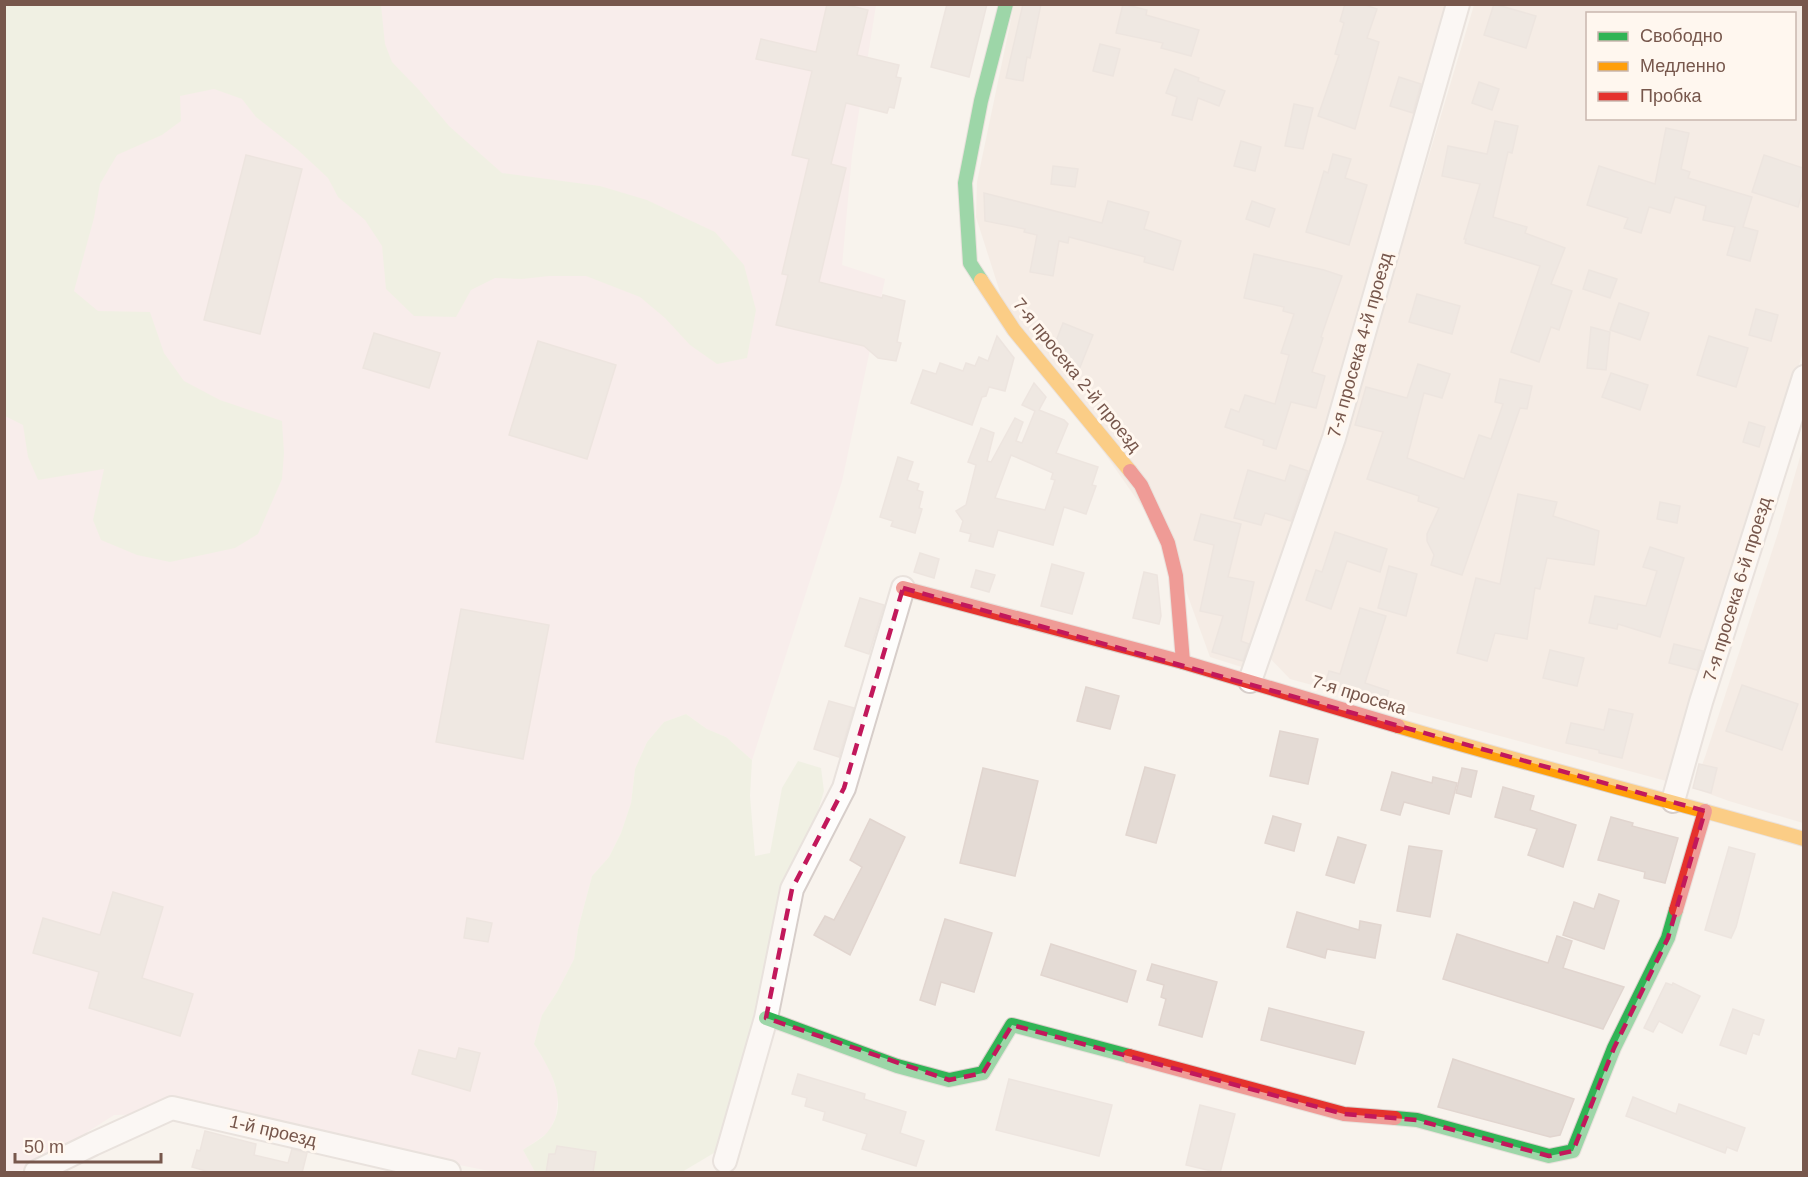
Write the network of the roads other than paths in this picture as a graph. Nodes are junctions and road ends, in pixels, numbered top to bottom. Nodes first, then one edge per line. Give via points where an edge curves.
1 (1006, 4) edge
2 (1458, 4) edge
3 (1803, 377) edge
4 (903, 588) joint
5 (1183, 662) junction
6 (1250, 681) junction
7 (1672, 801) junction
8 (1705, 811) junction
9 (1803, 839) edge
10 (766, 1017) junction
11 (722, 1169) edge
12 (36, 1173) edge
13 (449, 1173) edge

1 - 5 street, 7-я просека 2-й проезд via 964,183 970,263 1014,330 1142,485 1168,543 1176,576
2 - 6 street, 7-я просека 4-й проезд via 1334,438
3 - 7 street, 7-я просека 6-й проезд
4 - 5 street, 7-я просека
4 - 10 street via 844,788 792,889
5 - 6 street, 7-я просека
6 - 7 street, 7-я просека via 1504,757
7 - 8 street, 7-я просека
8 - 9 street, 7-я просека
8 - 10 street via 1668,938 1614,1048 1573,1151 1549,1156 1417,1119 1344,1114 1012,1025 983,1073 949,1080 897,1066
10 - 11 street
12 - 13 street, 1-й проезд via 172,1108

